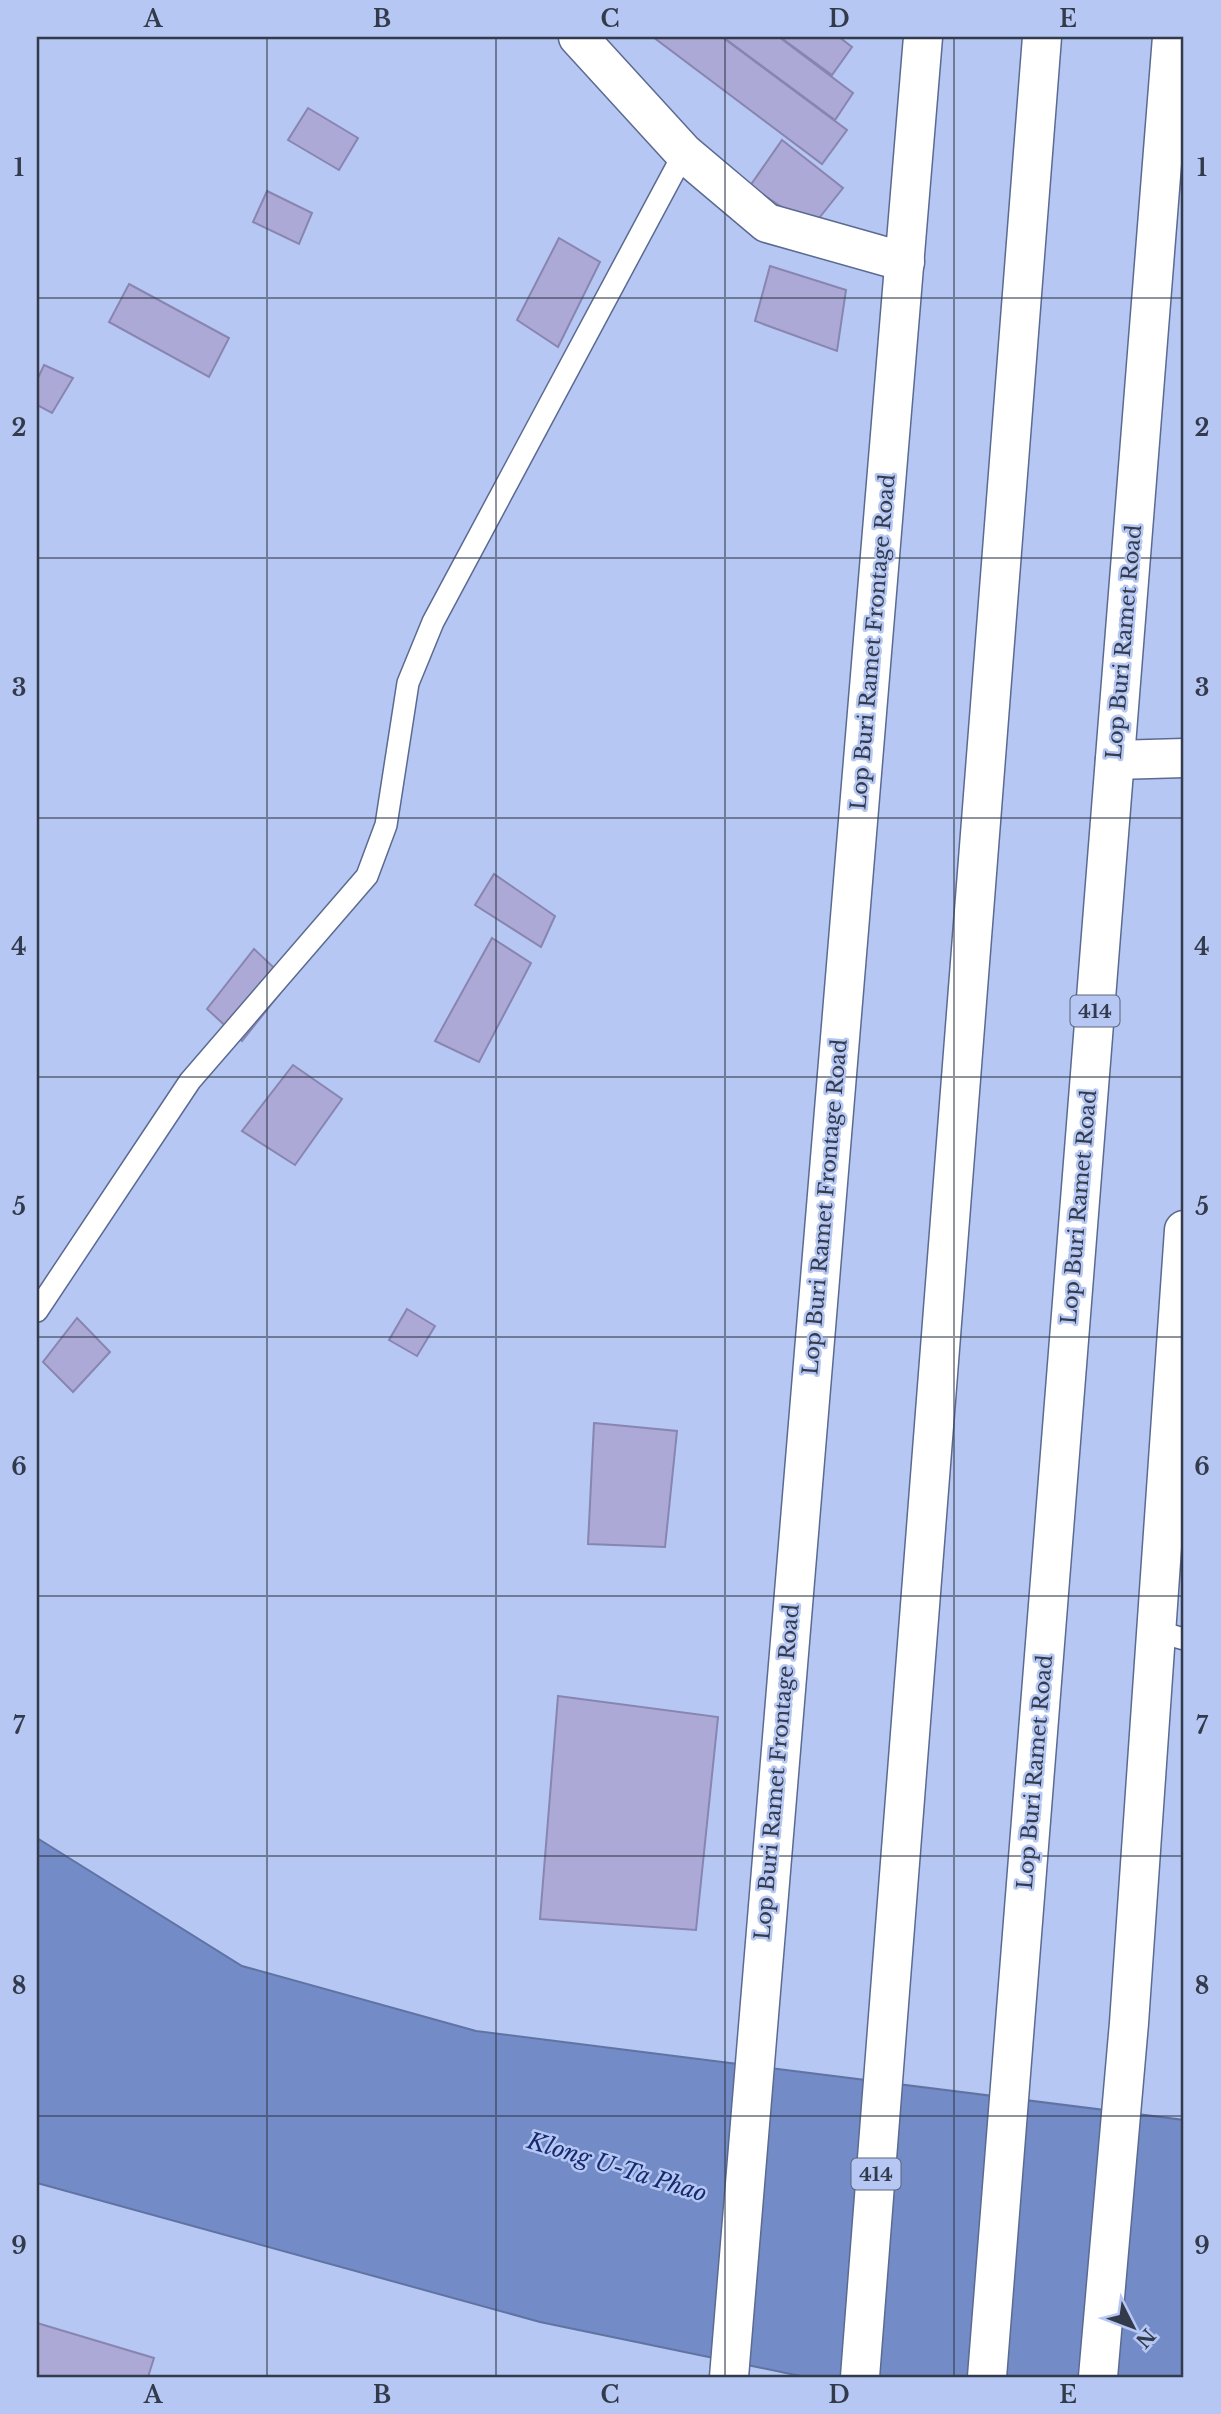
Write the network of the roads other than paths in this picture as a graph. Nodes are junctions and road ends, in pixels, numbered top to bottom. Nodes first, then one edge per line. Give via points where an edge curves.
1 (578, 37) edge
2 (923, 37) edge
3 (1172, 37) edge
4 (1041, 51) edge
5 (684, 153) junction
6 (905, 262) junction
7 (1184, 758) edge
8 (1115, 760) junction
9 (1184, 1230) edge
10 (37, 1311) edge
11 (1170, 1635) edge
12 (729, 2377) edge
13 (860, 2377) edge
14 (987, 2377) edge
15 (1098, 2377) edge

1 - 5 main road
2 - 6 main road, Lop Buri Ramet Frontage Road
3 - 8 main road, Lop Buri Ramet Road / 414
4 - 13 main road, 414
5 - 6 main road via 767,223
5 - 10 lane via 433,622 408,682 387,825 367,876 190,1081
6 - 12 main road, Lop Buri Ramet Frontage Road
7 - 8 main road
8 - 14 main road, Lop Buri Ramet Road / 414
9 - 11 main road
11 - 15 main road

